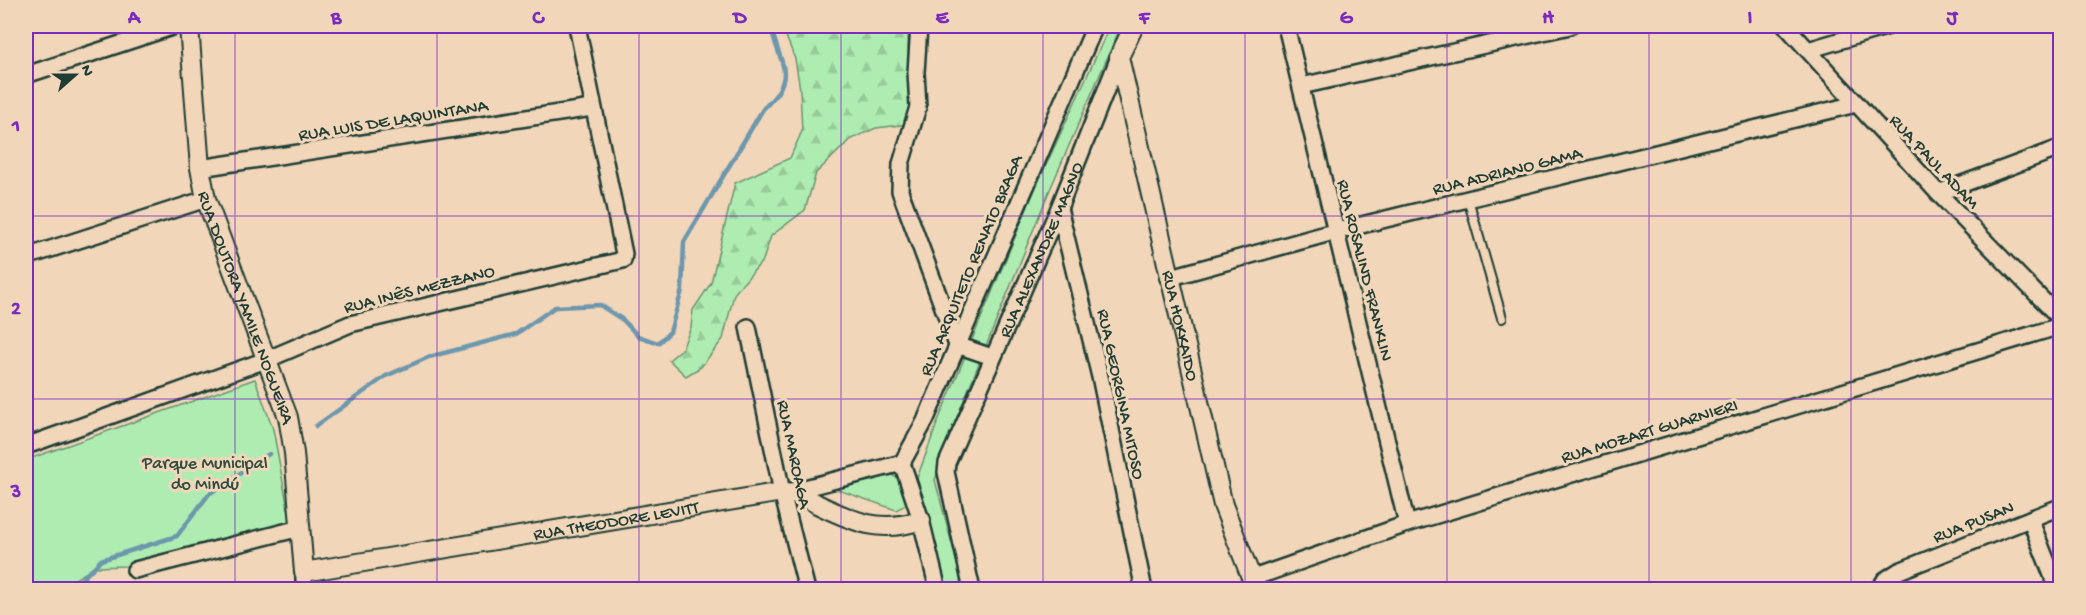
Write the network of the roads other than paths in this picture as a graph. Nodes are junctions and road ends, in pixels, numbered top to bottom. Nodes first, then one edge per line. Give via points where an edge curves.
1 (175, 26) edge
2 (189, 26) edge
3 (577, 26) edge
4 (919, 26) edge
5 (1095, 26) edge
6 (1134, 26) edge
7 (1286, 26) edge
8 (1570, 26) edge
9 (1786, 26) edge
10 (1889, 26) edge
11 (1524, 31) edge
12 (1808, 50) junction
13 (1119, 57) junction
14 (26, 75) edge
15 (1301, 86) junction
16 (1856, 104) junction
17 (592, 108) junction
18 (2061, 148) edge
19 (200, 168) junction
20 (1938, 193) junction
21 (206, 199) junction
22 (1468, 199) junction
23 (1059, 208) junction
24 (1337, 231) junction
25 (26, 257) edge
26 (1168, 278) junction
27 (1502, 318) dead end
28 (2061, 318) edge
29 (2061, 326) edge
30 (748, 327) dead end
31 (957, 345) junction
32 (992, 357) junction
33 (266, 360) junction
34 (26, 446) edge
35 (902, 463) junction
36 (788, 492) junction
37 (2061, 507) edge
38 (2030, 519) junction
39 (921, 520) junction
40 (1407, 524) junction
41 (300, 528) junction
42 (135, 570) dead end
43 (304, 581) edge
44 (1253, 584) edge
45 (807, 590) edge
46 (938, 590) edge
47 (972, 590) edge
48 (1144, 590) edge
49 (1879, 590) edge
50 (2058, 590) edge

1 - 14 street
2 - 19 street, RUA DOUTORA YAMILE NOGUEIRA
3 - 17 street
4 - 31 street via 918,107 902,164 900,191
5 - 31 street, RUA ARQUITETO RENATO BRAGA
6 - 13 street, RUA ALEXANDRE MAGNO
7 - 15 street, RUA ROSALIND FRANKLIN
8 - 11 street
9 - 12 street, RUA PAUL ADAM
10 - 12 street
11 - 15 street
12 - 16 street, RUA PAUL ADAM
13 - 23 street, RUA ALEXANDRE MAGNO
13 - 26 street, RUA HOKKAIDO
15 - 24 street, RUA ROSALIND FRANKLIN
16 - 20 street, RUA PAUL ADAM
16 - 22 street, RUA ADRIANO GAMA
17 - 19 street, RUA LUIS DE LAQUINTANA
17 - 33 street, RUA INÊS MEZZANO via 624,259 374,316
18 - 20 street
19 - 21 street, RUA DOUTORA YAMILE NOGUEIRA
20 - 28 street, RUA PAUL ADAM
21 - 25 street
21 - 33 street, RUA DOUTORA YAMILE NOGUEIRA
22 - 24 street, RUA ADRIANO GAMA
22 - 27 lane
23 - 32 street, RUA ALEXANDRE MAGNO
23 - 48 street, RUA GEORGINA MITOSO via 1101,381
24 - 26 street, RUA ADRIANO GAMA
24 - 40 street, RUA ROSALIND FRANKLIN
26 - 44 street, RUA HOKKAIDO via 1222,505
29 - 40 street, RUA MOZART GUARNIERI
30 - 36 street, RUA MAROAGA
31 - 32 street
31 - 35 street, RUA ARQUITETO RENATO BRAGA
32 - 47 street, RUA ALEXANDRE MAGNO via 946,472
33 - 34 street, RUA INÊS MEZZANO
33 - 41 street, RUA DOUTORA YAMILE NOGUEIRA via 288,417
35 - 36 street
35 - 39 street
36 - 39 street via 875,527 899,527
36 - 43 street, RUA THEODORE LEVITT
36 - 45 street, RUA MAROAGA
37 - 38 street, RUA PUSAN
38 - 49 street, RUA PUSAN via 1899,571 1885,580
38 - 50 street
39 - 46 street
40 - 44 street, RUA MOZART GUARNIERI
41 - 42 street
41 - 43 street, RUA DOUTORA YAMILE NOGUEIRA

